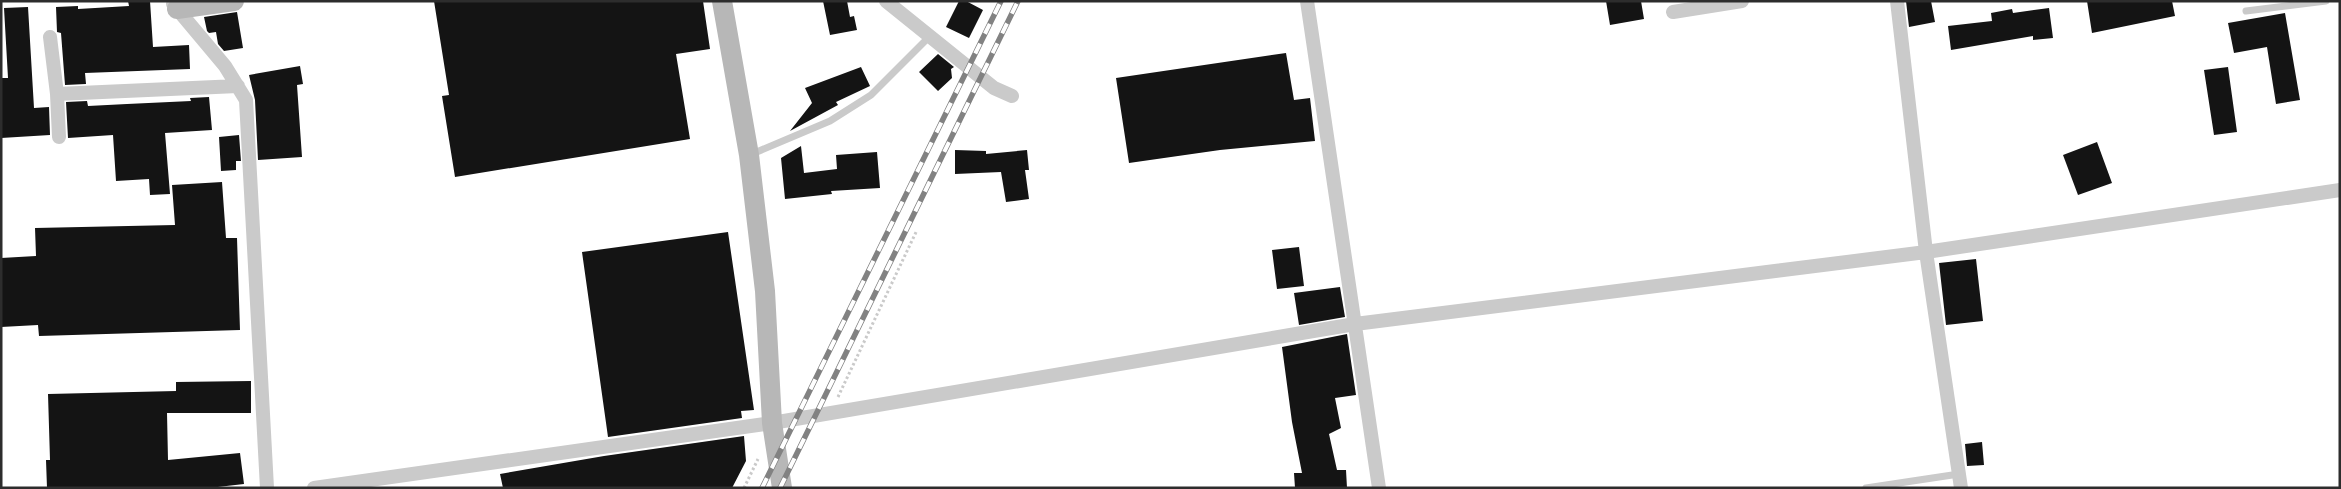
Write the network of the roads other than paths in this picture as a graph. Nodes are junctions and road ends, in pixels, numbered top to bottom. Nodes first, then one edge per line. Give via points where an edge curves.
1 (234, 1) edge
2 (722, 1) edge
3 (886, 1) edge
4 (1307, 1) edge
5 (1742, 1) edge
6 (1896, 1) edge
7 (2326, 1) edge
8 (174, 5) edge
9 (2246, 11) dead end
10 (1673, 12) dead end
11 (930, 36) junction
12 (50, 37) dead end
13 (238, 86) junction
14 (57, 94) junction
15 (1012, 96) dead end
16 (59, 137) dead end
17 (749, 155) junction
18 (2340, 190) edge
19 (1926, 252) junction
20 (1355, 324) junction
21 (772, 423) junction
22 (1960, 481) edge
23 (348, 485) edge
24 (267, 488) edge
25 (314, 488) edge
26 (782, 488) edge
27 (1379, 488) edge
28 (1866, 488) edge

1 - 8 street
2 - 17 street
3 - 11 street
4 - 20 street
5 - 10 street
6 - 19 street
7 - 9 lane
8 - 13 street
11 - 15 street via 994,88
11 - 17 lane via 871,94 830,121
12 - 14 street
13 - 14 street
13 - 24 street via 246,100
14 - 16 street
17 - 21 street via 765,291
18 - 19 street
19 - 20 street
19 - 22 street
20 - 21 street
20 - 27 street
21 - 23 street
21 - 26 street
22 - 28 lane
23 - 25 street

